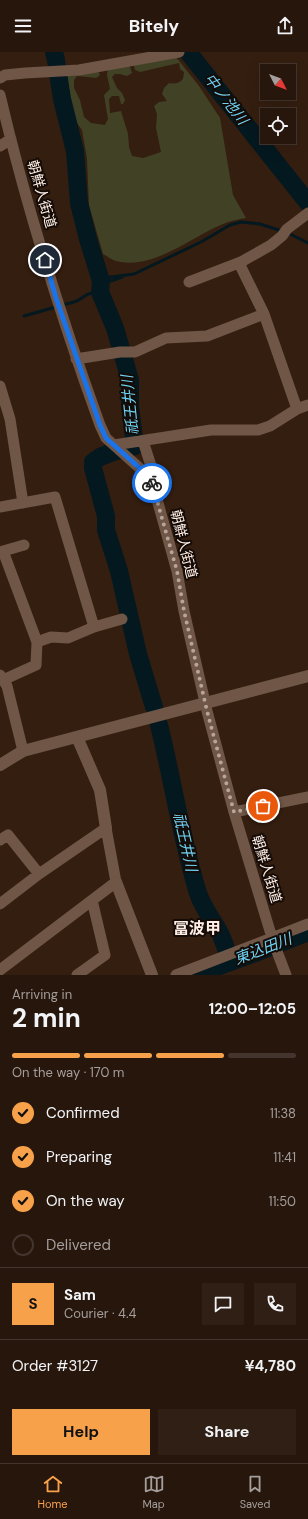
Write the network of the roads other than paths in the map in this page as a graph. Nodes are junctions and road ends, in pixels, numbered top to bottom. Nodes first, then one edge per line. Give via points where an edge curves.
1 (179, 52) edge
2 (0, 78) edge
3 (0, 95) edge
4 (10, 139) junction
5 (0, 146) edge
6 (306, 214) edge
7 (239, 263) junction
8 (189, 282) dead end
9 (264, 314) junction
10 (76, 359) junction
11 (0, 386) edge
12 (303, 407) edge
13 (5, 420) edge
14 (138, 441) junction
15 (118, 449) junction
16 (154, 485) junction
17 (23, 503) junction
18 (0, 507) edge
19 (24, 545) dead end
20 (1, 552) edge
21 (122, 619) dead end
22 (94, 627) junction
23 (37, 642) junction
24 (308, 676) edge
25 (2, 678) edge
26 (206, 702) junction
27 (77, 737) junction
28 (23, 751) junction
29 (0, 765) edge
30 (308, 797) edge
31 (234, 812) junction
32 (106, 828) junction
33 (0, 840) edge
34 (39, 874) junction
35 (116, 882) junction
36 (92, 900) junction
37 (0, 904) edge
38 (308, 924) edge
39 (274, 943) junction
40 (0, 970) edge
41 (77, 975) edge
42 (152, 975) edge
43 (176, 975) edge
44 (286, 975) edge

1 - 2 street via 79,70 5,75
3 - 4 street, 朝鮮人街道
4 - 5 street
4 - 10 street, 朝鮮人街道 via 52,287
6 - 7 street via 271,245
7 - 8 street
7 - 9 street
9 - 10 street via 207,336 166,338 135,352
9 - 12 street
10 - 15 street, 朝鮮人街道 via 106,438
11 - 13 street
12 - 14 street via 258,430 211,430
13 - 17 street
14 - 15 street
14 - 16 street via 154,475
15 - 16 street, 朝鮮人街道 via 144,472
16 - 26 street, 朝鮮人街道 via 177,571
17 - 18 street
17 - 22 street via 55,497
19 - 20 street
20 - 23 street
21 - 22 street
22 - 23 street via 68,638 51,638
23 - 25 street via 36,665
24 - 26 street
25 - 28 street via 7,686
26 - 27 street
26 - 31 street, 朝鮮人街道
27 - 28 street
27 - 32 street via 100,790
28 - 29 street
30 - 31 street
31 - 39 street, 朝鮮人街道
32 - 34 street
32 - 35 street
33 - 34 street via 8,834
34 - 37 street
35 - 36 street
35 - 42 street
36 - 40 street
36 - 41 street via 106,954
38 - 39 street
39 - 43 street
39 - 44 street, 朝鮮人街道

